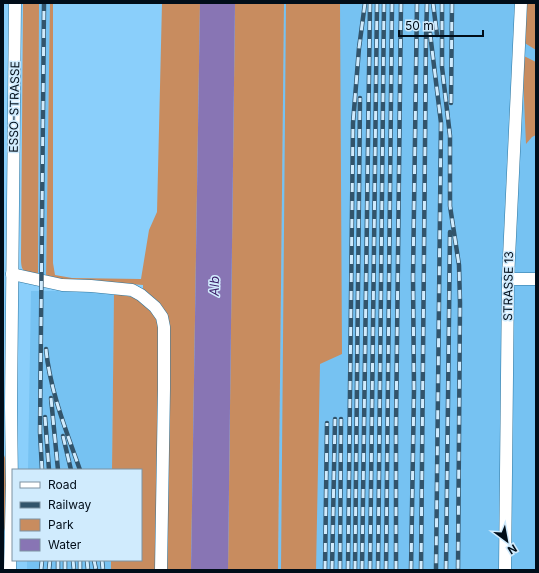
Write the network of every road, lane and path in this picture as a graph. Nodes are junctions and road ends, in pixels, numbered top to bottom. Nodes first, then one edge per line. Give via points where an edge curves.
1 (15, 3) edge
2 (521, 3) edge
3 (12, 274) junction
4 (508, 278) junction
5 (536, 279) edge
6 (12, 343) junction
7 (3, 362) edge
8 (7, 406) edge
9 (8, 433) edge
10 (10, 570) edge
11 (161, 570) edge
12 (505, 570) edge

1 - 3 street, ESSO-STRASSE
2 - 4 street, STRASSE 13
3 - 6 street, ESSO-STRASSE
3 - 11 street via 62,285 132,290 141,295 162,317 164,389
4 - 5 street
4 - 12 street, STRASSE 13
6 - 7 street
6 - 8 street, ESSO-STRASSE
8 - 9 street, ESSO-STRASSE
9 - 10 street, ESSO-STRASSE

